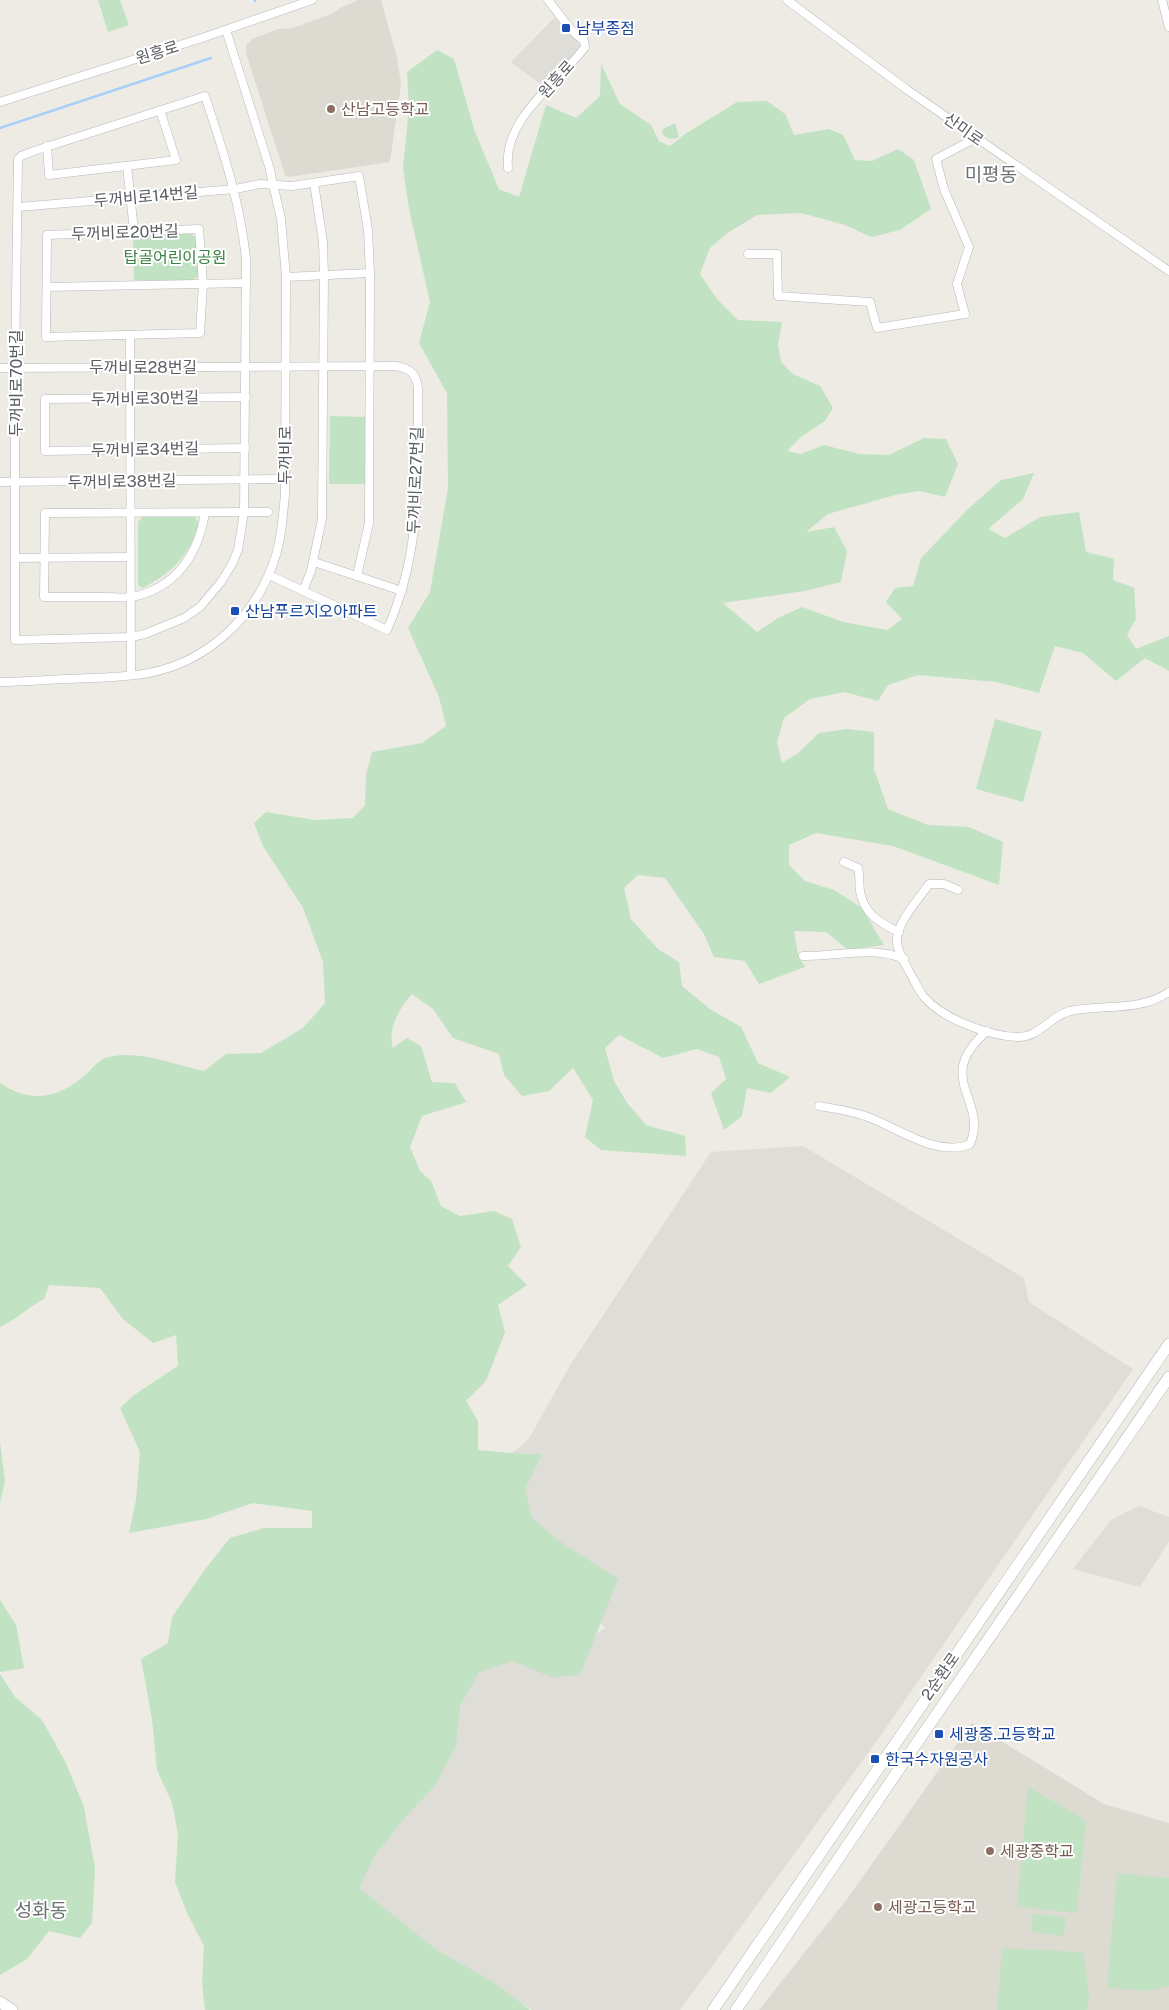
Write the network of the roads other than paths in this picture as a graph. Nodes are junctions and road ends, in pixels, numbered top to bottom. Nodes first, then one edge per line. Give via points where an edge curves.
1 (312, 0) edge
2 (548, 0) edge
3 (787, 0) edge
4 (1162, 0) edge
5 (1169, 27) edge
6 (226, 30) junction
7 (0, 102) edge
8 (160, 110) junction
9 (976, 138) junction
10 (47, 146) junction
11 (126, 166) junction
12 (508, 168) dead end
13 (314, 183) junction
14 (274, 184) junction
15 (235, 189) junction
16 (130, 198) junction
17 (18, 207) junction
18 (134, 231) junction
19 (748, 254) dead end
20 (1169, 271) edge
21 (370, 273) junction
22 (324, 276) junction
23 (286, 277) junction
24 (246, 283) junction
25 (203, 284) junction
26 (47, 287) junction
27 (130, 335) junction
28 (246, 366) junction
29 (286, 366) junction
30 (323, 366) junction
31 (369, 366) junction
32 (130, 367) junction
33 (0, 368) edge
34 (15, 368) junction
35 (130, 398) junction
36 (246, 398) junction
37 (245, 448) junction
38 (130, 450) junction
39 (45, 451) joint
40 (285, 479) junction
41 (245, 480) junction
42 (130, 481) junction
43 (0, 482) edge
44 (15, 482) junction
45 (244, 512) junction
46 (268, 512) dead end
47 (130, 513) junction
48 (205, 513) junction
49 (130, 557) junction
50 (15, 558) junction
51 (45, 558) junction
52 (314, 562) junction
53 (269, 575) junction
54 (357, 576) junction
55 (303, 591) junction
56 (402, 591) junction
57 (131, 597) junction
58 (131, 637) junction
59 (131, 675) junction
60 (0, 682) edge
61 (844, 862) dead end
62 (958, 890) dead end
63 (899, 932) junction
64 (803, 956) dead end
65 (904, 959) junction
66 (1169, 992) edge
67 (987, 1031) junction
68 (819, 1106) dead end
69 (1169, 1344) edge
70 (1169, 1377) edge
71 (0, 2002) edge
72 (12, 2010) edge
73 (713, 2010) edge
74 (736, 2010) edge

1 - 6 street, 원흥로
2 - 12 street, 원흥로 via 584,40 585,47 521,120 507,153
3 - 9 street, 산미로
4 - 5 street
6 - 7 street, 원흥로
6 - 14 street, 두꺼비로
8 - 10 street, 두꺼비로70번길
8 - 11 street via 176,160
8 - 15 street, 두꺼비로70번길 via 205,96
9 - 19 street via 936,159 944,189 969,247 957,284 965,314 877,328 870,302 778,296 777,254
9 - 20 street, 산미로
10 - 11 street via 49,175
10 - 17 street, 두꺼비로70번길 via 18,159
11 - 16 street
13 - 14 street, 두꺼비로14번길
13 - 21 street, 두꺼비로14번길 via 359,176 368,230
13 - 22 street
14 - 15 street, 두꺼비로14번길
14 - 23 street, 두꺼비로
15 - 16 street, 두꺼비로14번길
15 - 24 street via 243,229
16 - 17 street, 두꺼비로14번길
16 - 18 street
17 - 34 street, 두꺼비로70번길
18 - 25 street, 두꺼비로20번길 via 199,229
18 - 26 street, 두꺼비로20번길 via 47,236
21 - 22 street
21 - 31 street
22 - 23 street
22 - 30 street
23 - 29 street, 두꺼비로
24 - 25 street
24 - 28 street
25 - 26 street
25 - 27 street, 두꺼비로20번길 via 200,333
26 - 27 street, 두꺼비로20번길 via 46,337
27 - 32 street
28 - 29 street, 두꺼비로28번길
28 - 32 street, 두꺼비로28번길
28 - 36 street
29 - 30 street, 두꺼비로27번길
29 - 40 street, 두꺼비로
30 - 31 street, 두꺼비로27번길
30 - 52 street via 322,518
31 - 54 street via 369,523
31 - 56 street, 두꺼비로27번길 via 408,368 417,381 416,518
32 - 34 street, 두꺼비로28번길
32 - 35 street
33 - 34 street, 두꺼비로28번길
34 - 44 street, 두꺼비로70번길
35 - 36 street, 두꺼비로30번길
35 - 38 street
35 - 39 street, 두꺼비로30번길 via 45,399
36 - 37 street
37 - 38 street, 두꺼비로34번길
37 - 41 street
38 - 39 street, 두꺼비로34번길
38 - 42 street
40 - 41 street, 두꺼비로38번길
40 - 53 street, 두꺼비로 via 282,531
41 - 42 street, 두꺼비로38번길
41 - 45 street
42 - 44 street, 두꺼비로38번길
42 - 47 street
43 - 44 street, 두꺼비로38번길
44 - 50 street, 두꺼비로70번길
45 - 46 street
45 - 48 street
45 - 58 street via 242,534 232,564 212,595 184,618
47 - 48 street
47 - 49 street
47 - 51 street via 45,513
48 - 57 street via 199,541 183,568 158,588
49 - 51 street
49 - 57 street
50 - 51 street
50 - 58 street, 두꺼비로70번길 via 15,640
51 - 57 street via 44,597
52 - 54 street
52 - 55 street
53 - 55 street
53 - 59 street, 두꺼비로 via 244,616 202,653 175,666
54 - 56 street
55 - 56 street, 두꺼비로27번길 via 387,630
57 - 58 street
58 - 59 street
59 - 60 street, 두꺼비로
61 - 63 street via 858,868 860,893 872,916
62 - 63 street via 944,884 929,884 906,916
63 - 65 street via 897,944
64 - 65 street via 876,951
65 - 67 street via 924,997 938,1010
66 - 67 street via 1140,1005 1068,1012 1031,1036 1017,1038
67 - 68 street via 970,1048 961,1068 973,1121 973,1138 964,1147 920,1142 868,1117
69 - 73 street, 2순환로
70 - 74 street, 2순환로
71 - 72 street

